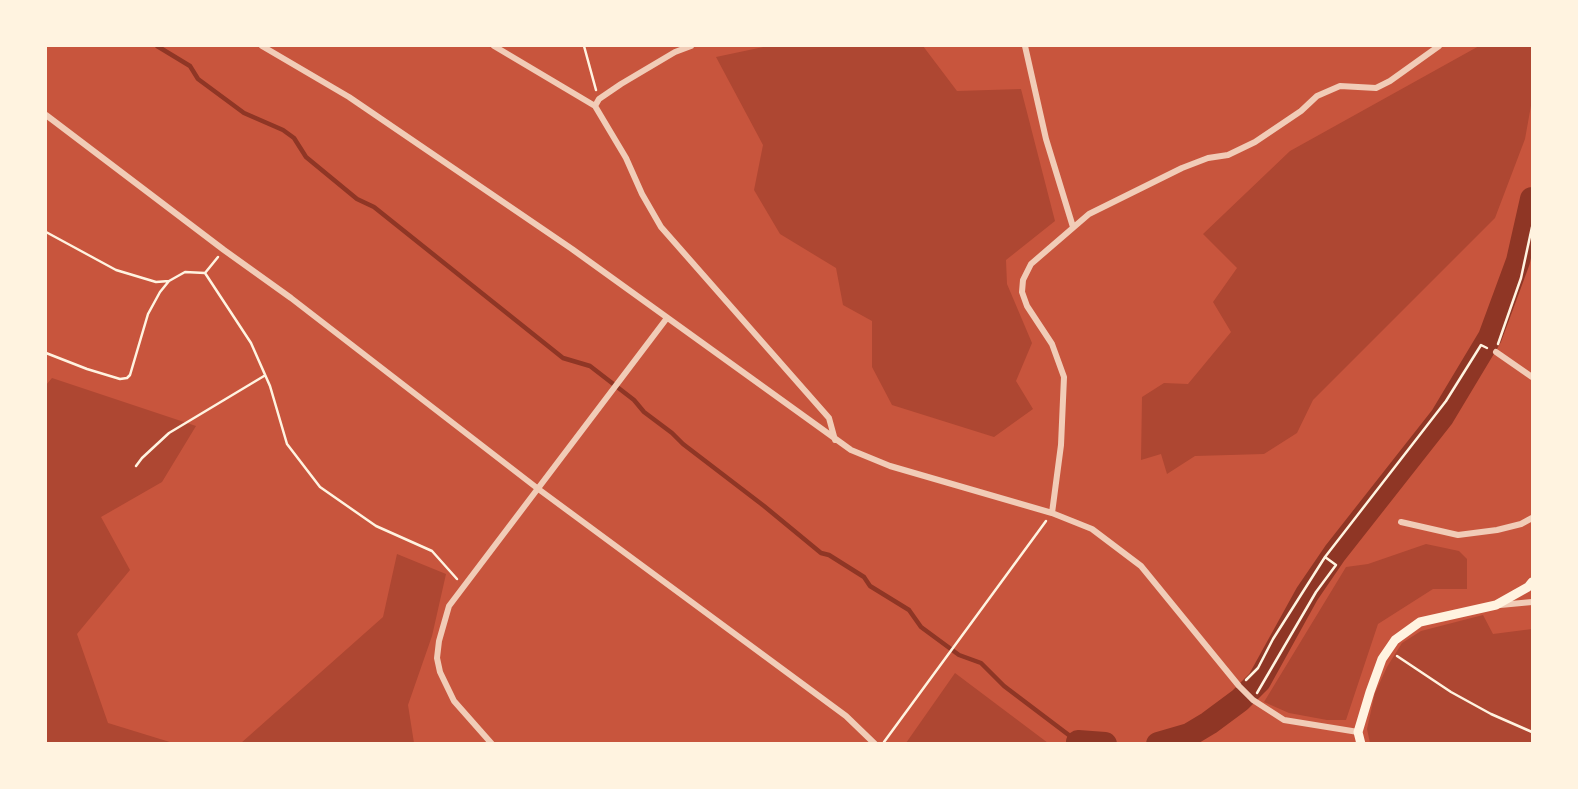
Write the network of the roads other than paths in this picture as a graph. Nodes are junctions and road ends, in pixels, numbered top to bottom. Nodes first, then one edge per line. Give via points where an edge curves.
1 (262, 46) edge
2 (494, 46) edge
3 (691, 46) edge
4 (1025, 46) edge
5 (1439, 46) edge
6 (595, 106) junction
7 (46, 115) edge
8 (1073, 228) junction
9 (667, 318) junction
10 (1496, 352) road end
11 (1532, 377) edge
12 (835, 440) junction
13 (537, 488) junction
14 (1052, 513) junction
15 (1532, 518) edge
16 (1401, 522) dead end
17 (1532, 582) edge
18 (1532, 602) edge
19 (1496, 605) junction
20 (1358, 732) junction
21 (492, 744) edge
22 (875, 744) edge
23 (1361, 744) edge

1 - 9 street via 349,97
2 - 6 street
3 - 6 street via 598,99
4 - 8 street
5 - 8 street via 1376,88 1340,86 1317,96 1255,142 1182,168 1088,214
6 - 12 street via 661,227 829,418
7 - 13 street
8 - 14 street via 1031,264 1022,292 1052,344 1064,377
9 - 12 street
9 - 13 street
10 - 11 street
12 - 14 street via 890,466
13 - 21 street via 444,616 437,658 440,672 454,701
13 - 22 street via 846,716
14 - 20 street via 1093,529 1141,566 1253,700 1284,720
15 - 16 street via 1497,530 1458,535
17 - 19 main road
18 - 19 street
19 - 20 main road via 1420,622 1395,640 1370,692
20 - 23 main road

